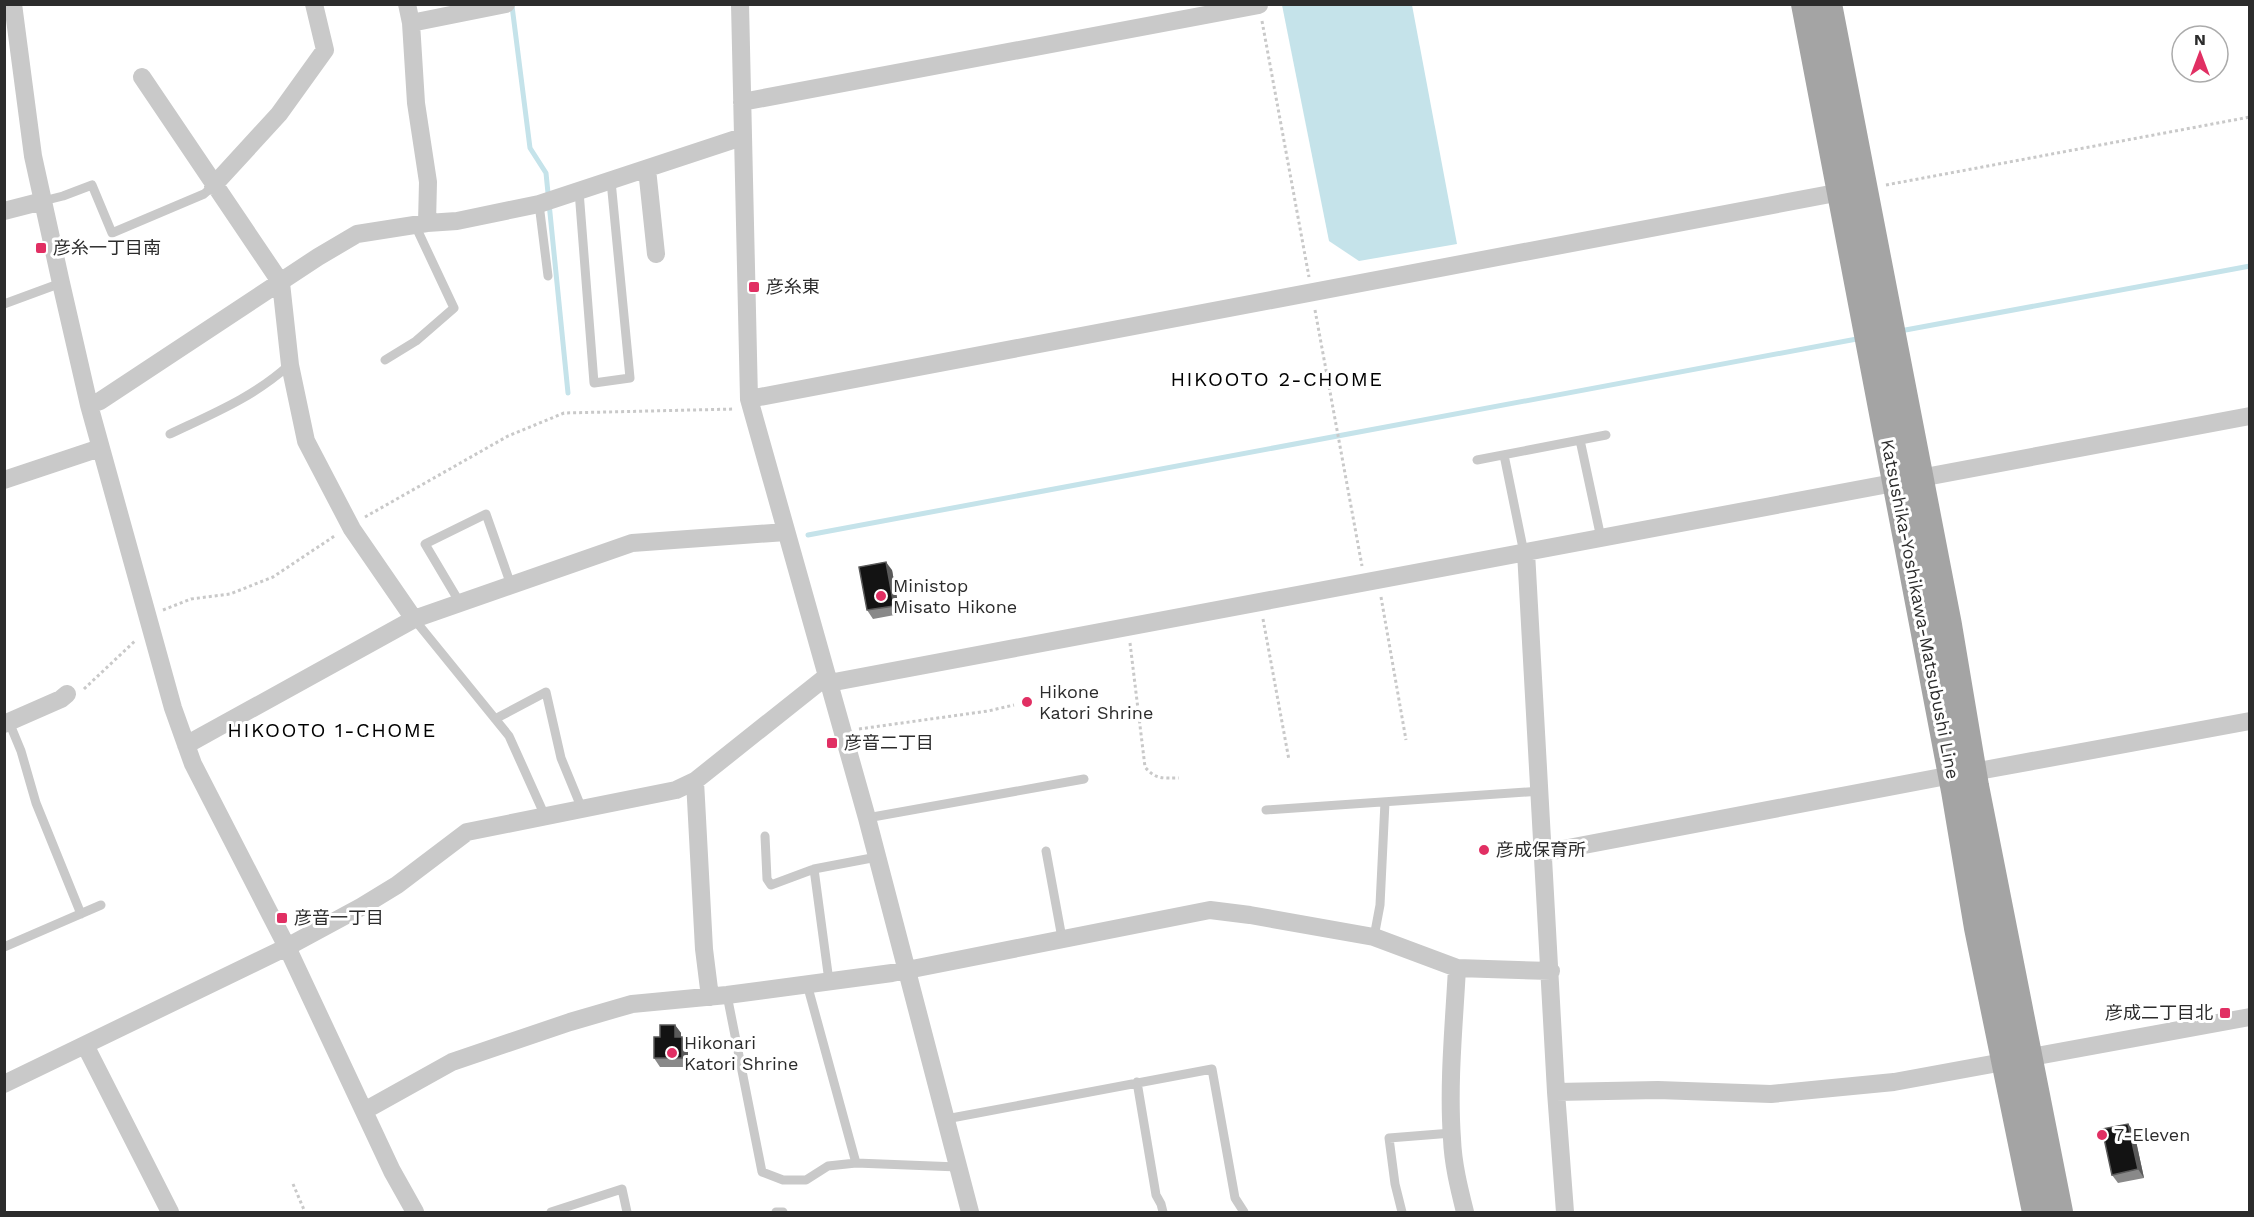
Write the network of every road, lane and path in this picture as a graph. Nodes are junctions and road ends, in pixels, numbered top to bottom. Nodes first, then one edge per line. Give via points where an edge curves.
1 (314, 4) edge
2 (407, 4) edge
3 (506, 4) edge
4 (740, 4) edge
5 (1805, 4) edge
6 (1828, 4) edge
7 (1259, 5) edge
8 (19, 6) edge
9 (411, 22) junction
10 (142, 78) dead end
11 (742, 102) junction
12 (2250, 117) edge
13 (742, 137) junction
14 (647, 169) junction
15 (611, 181) junction
16 (213, 186) junction
17 (579, 191) junction
18 (1852, 191) junction
19 (43, 201) junction
20 (539, 204) junction
21 (4, 211) edge
22 (421, 224) junction
23 (656, 254) dead end
24 (548, 276) dead end
25 (61, 283) junction
26 (281, 283) junction
27 (4, 304) edge
28 (385, 360) dead end
29 (290, 365) junction
30 (744, 404) junction
31 (89, 405) junction
32 (2250, 416) edge
33 (170, 434) dead end
34 (1606, 435) dead end
35 (1580, 440) junction
36 (100, 448) junction
37 (1504, 455) junction
38 (1477, 460) dead end
39 (4, 480) edge
40 (1907, 480) junction
41 (350, 525) junction
42 (786, 532) junction
43 (1601, 537) junction
44 (1525, 553) junction
45 (1378, 580) junction
46 (511, 585) junction
47 (1260, 602) junction
48 (460, 603) junction
49 (414, 619) junction
50 (150, 623) junction
51 (1128, 627) junction
52 (828, 679) junction
53 (71, 695) joint
54 (1014, 705) dead end
55 (495, 719) junction
56 (2250, 721) edge
57 (7, 723) edge
58 (843, 731) junction
59 (1406, 740) dead end
60 (186, 745) junction
61 (1289, 760) dead end
62 (1962, 774) junction
63 (1179, 778) dead end
64 (1084, 779) dead end
65 (695, 781) junction
66 (1540, 791) junction
67 (1385, 802) junction
68 (582, 809) junction
69 (1266, 810) dead end
70 (545, 816) junction
71 (867, 818) junction
72 (765, 836) dead end
73 (1046, 851) dead end
74 (1542, 853) junction
75 (877, 856) junction
76 (814, 869) junction
77 (101, 905) dead end
78 (81, 914) junction
79 (1374, 937) junction
80 (1062, 938) junction
81 (4, 947) edge
82 (287, 947) junction
83 (1457, 968) junction
84 (906, 969) junction
85 (1551, 971) junction
86 (829, 981) junction
87 (807, 984) junction
88 (719, 996) junction
89 (2250, 1017) edge
90 (85, 1045) junction
91 (2017, 1060) junction
92 (1137, 1082) junction
93 (4, 1084) edge
94 (1556, 1092) junction
95 (364, 1111) junction
96 (946, 1119) junction
97 (1452, 1133) junction
98 (856, 1163) junction
99 (958, 1167) junction
100 (293, 1184) dead end
101 (170, 1212) edge
102 (305, 1212) edge
103 (416, 1212) edge
104 (551, 1212) edge
105 (627, 1212) edge
106 (776, 1212) edge
107 (783, 1212) edge
108 (970, 1212) edge
109 (1163, 1212) edge
110 (1244, 1212) edge
111 (1402, 1212) edge
112 (1464, 1212) edge
113 (1565, 1212) edge
114 (2036, 1212) edge
115 (2059, 1212) edge

1 - 16 street via 325,50 279,114
2 - 9 street
3 - 9 street
4 - 11 street
5 - 18 main road, Katsushika-Yoshikawa-Matsubushi Line
6 - 18 main road, Katsushika-Yoshikawa-Matsubushi Line
7 - 11 street
8 - 19 street via 33,156
9 - 22 street via 416,103 428,182
10 - 16 street
11 - 13 street
12 - 18 path
13 - 14 street
13 - 30 street
14 - 15 street
14 - 23 street
15 - 17 street
15 - 17 lane via 630,378 594,383
16 - 19 lane via 204,194 112,233 92,185
16 - 26 street
17 - 20 street
18 - 30 street
18 - 40 main road, Katsushika-Yoshikawa-Matsubushi Line
19 - 21 street
19 - 25 street
20 - 22 street
20 - 24 lane
22 - 26 street via 357,234
22 - 28 lane via 454,308 416,341
25 - 27 lane
25 - 31 street
26 - 29 street
26 - 31 street
29 - 33 lane via 249,396
29 - 41 street via 306,441
30 - 41 path via 564,413 508,436
30 - 42 street
31 - 36 street
32 - 40 street
34 - 35 lane
35 - 37 lane
35 - 43 lane
36 - 39 street
36 - 50 street
37 - 38 lane
37 - 44 lane
40 - 43 street
40 - 62 main road, Katsushika-Yoshikawa-Matsubushi Line
41 - 49 street
41 - 50 path via 273,577 230,594 191,599
42 - 46 street via 632,543
42 - 52 street
43 - 44 street
44 - 45 street
44 - 66 street
45 - 47 street
45 - 59 path
46 - 48 street
46 - 48 lane via 486,514 425,544
47 - 51 street
47 - 61 path
48 - 49 street
49 - 55 lane
49 - 60 street
50 - 53 path via 141,636
50 - 60 street
51 - 52 street
51 - 63 path via 1145,767 1153,776
52 - 58 street
52 - 65 street
53 - 57 street
54 - 58 path
55 - 68 lane via 546,692 561,758
55 - 70 lane via 509,736
56 - 62 street
57 - 78 lane
58 - 71 street
60 - 82 street
62 - 74 street
62 - 91 main road, Katsushika-Yoshikawa-Matsubushi Line via 1978,928
64 - 71 lane
65 - 68 street via 676,790
65 - 88 street via 704,949
66 - 67 lane
66 - 74 street
67 - 69 lane
67 - 79 lane via 1380,905
68 - 70 street
70 - 82 street via 466,832 396,885
71 - 75 street
72 - 76 lane via 767,879 771,885
73 - 80 lane
74 - 85 street
75 - 76 lane
75 - 84 street
76 - 86 lane
77 - 78 lane
78 - 81 lane
79 - 80 street via 1210,910
79 - 83 street
80 - 84 street
82 - 90 street
82 - 95 street
83 - 85 street
83 - 97 street
84 - 86 street
84 - 96 street
85 - 94 street
86 - 87 street
87 - 88 street
87 - 98 lane
88 - 95 street via 632,1004 497,1045 452,1062
88 - 98 lane via 762,1172 783,1180 806,1180 828,1166
89 - 91 street
90 - 93 street
90 - 101 street
91 - 94 street via 1894,1082 1771,1094
91 - 114 main road, Katsushika-Yoshikawa-Matsubushi Line
91 - 115 main road, Katsushika-Yoshikawa-Matsubushi Line
92 - 96 lane
92 - 109 lane via 1156,1195
92 - 110 lane via 1212,1069 1235,1198
94 - 113 street
95 - 103 street
96 - 99 street
97 - 111 lane via 1389,1138
97 - 112 street
98 - 99 lane
99 - 108 street
100 - 102 path
104 - 105 lane via 622,1189
106 - 107 lane

